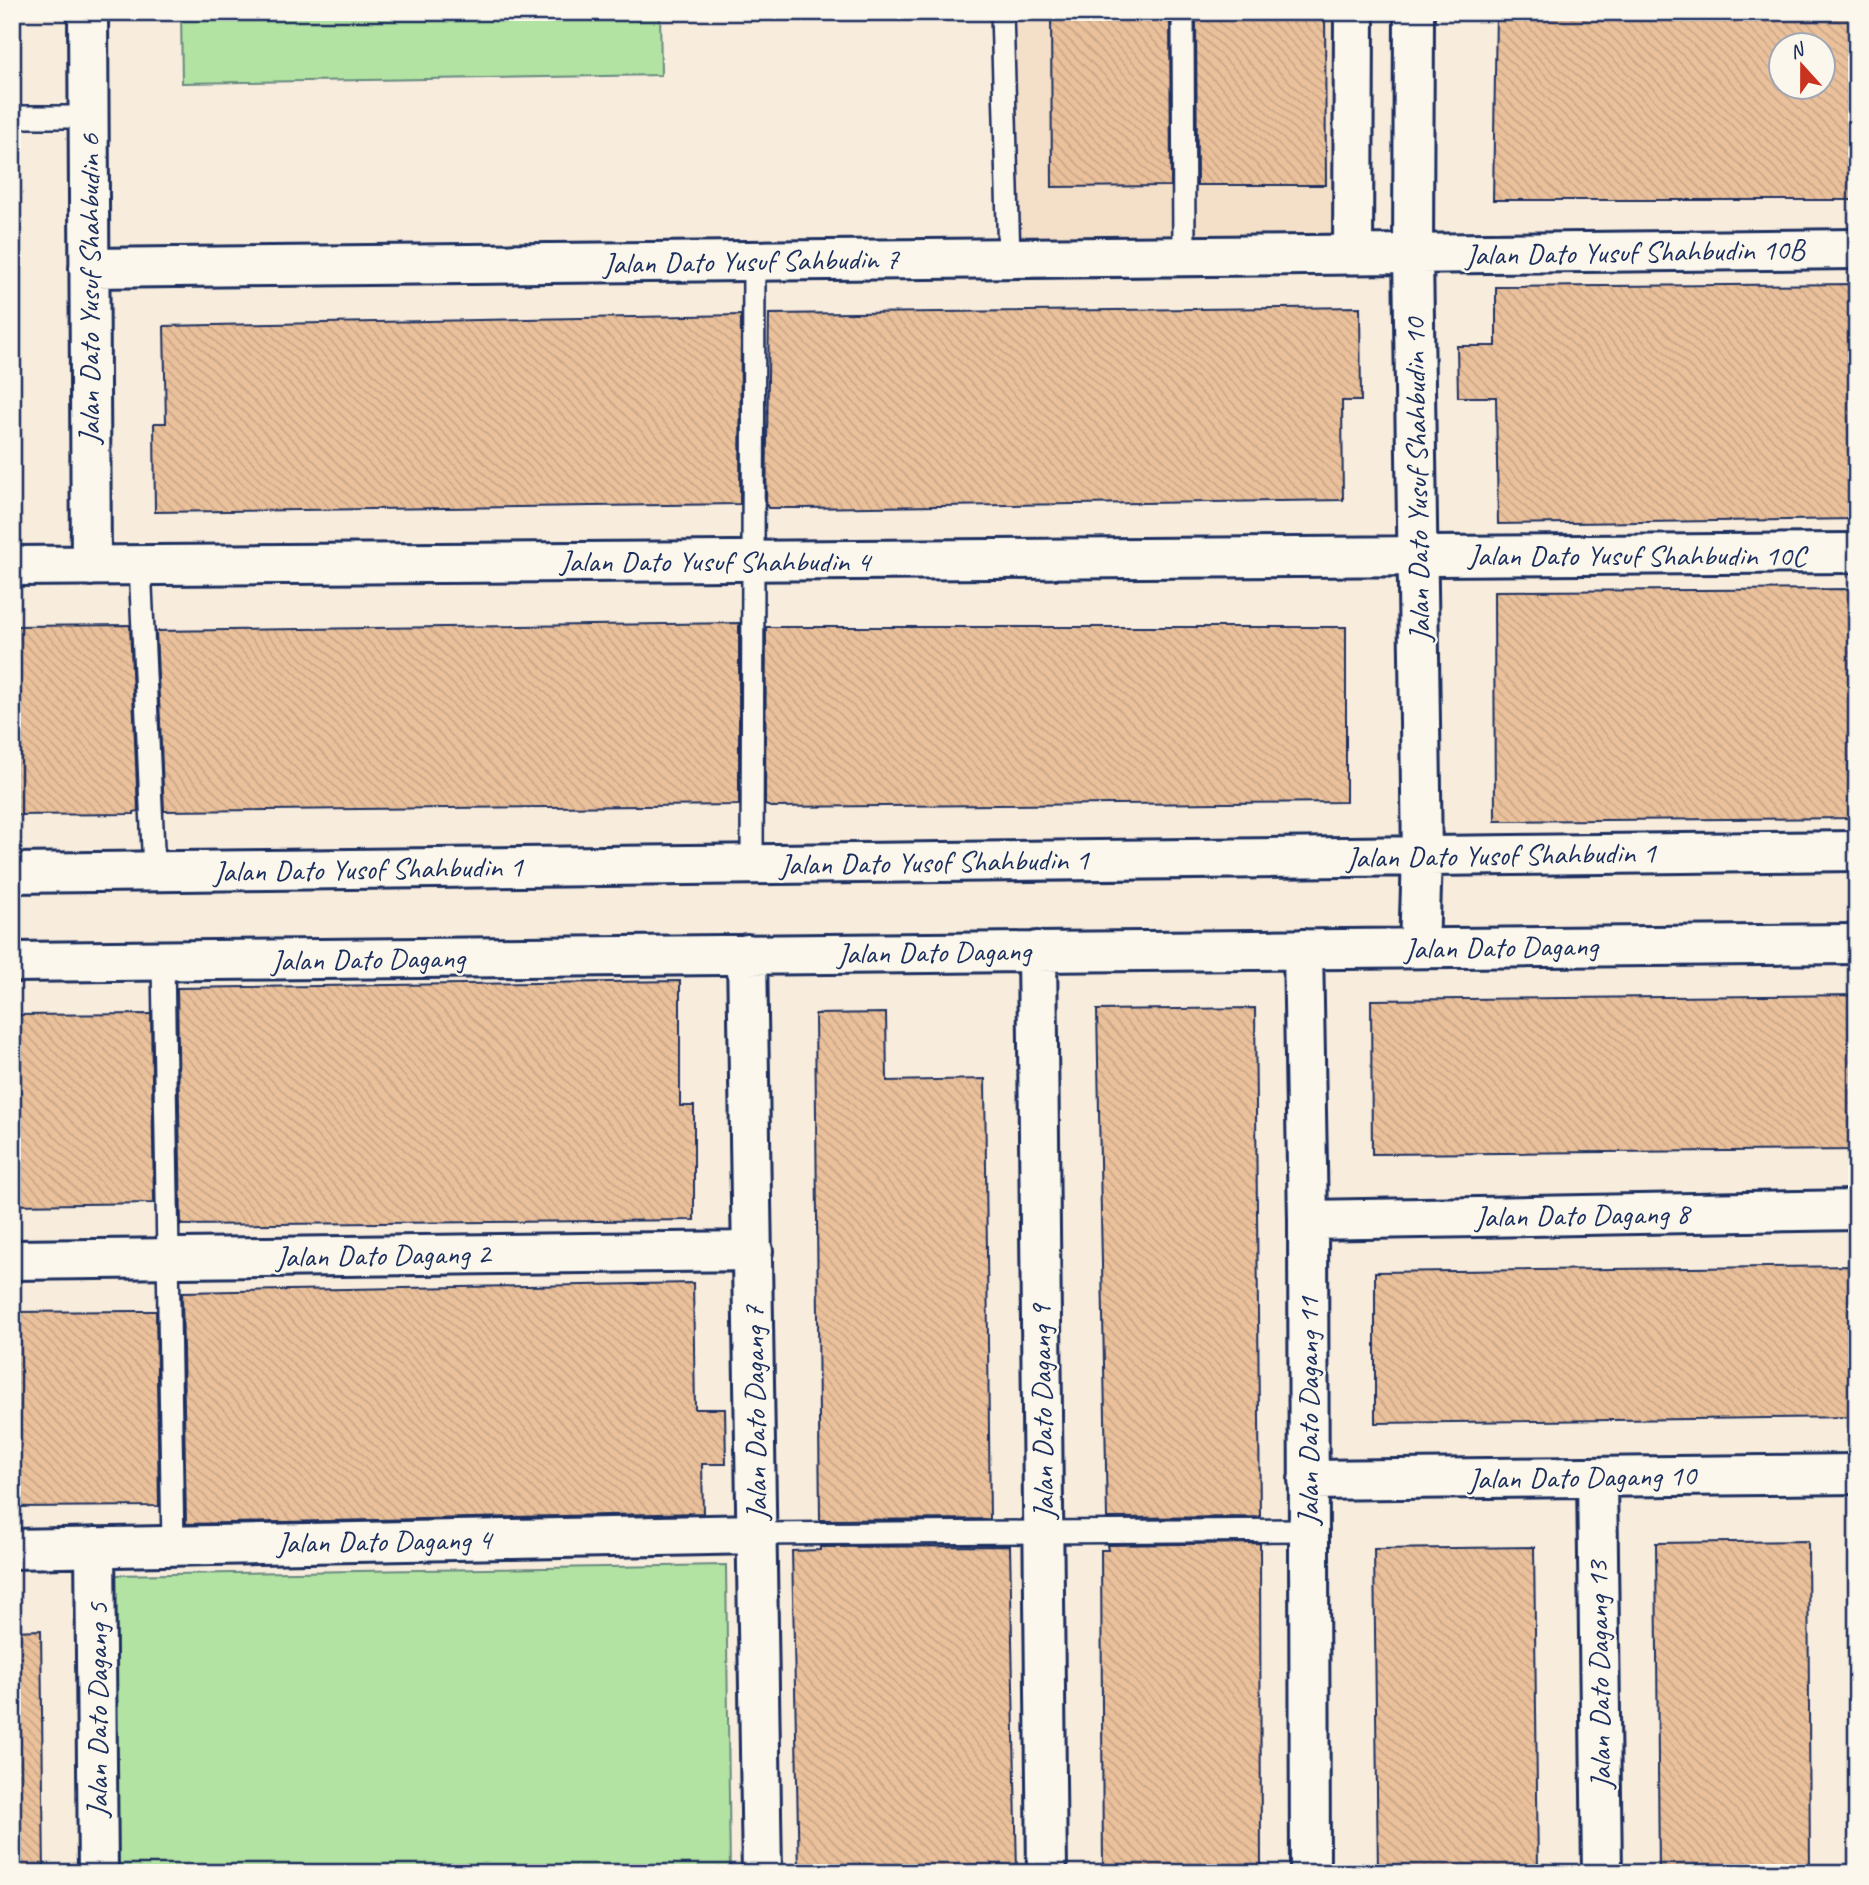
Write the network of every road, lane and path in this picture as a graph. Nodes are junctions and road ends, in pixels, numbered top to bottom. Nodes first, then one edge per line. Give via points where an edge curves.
1 (88, 12) edge
2 (1002, 12) edge
3 (1183, 12) edge
4 (1354, 12) edge
5 (1414, 12) edge
6 (12, 117) edge
7 (88, 117) junction
8 (1857, 249) edge
9 (1353, 254) junction
10 (1413, 254) junction
11 (1184, 257) junction
12 (1009, 258) junction
13 (754, 261) junction
14 (89, 268) junction
15 (1857, 553) edge
16 (1418, 557) junction
17 (753, 561) junction
18 (140, 565) junction
19 (12, 566) edge
20 (91, 566) junction
21 (1857, 851) edge
22 (1422, 856) junction
23 (752, 864) junction
24 (154, 871) junction
25 (12, 873) edge
26 (1857, 944) edge
27 (1419, 948) junction
28 (1303, 949) junction
29 (1037, 951) junction
30 (747, 954) junction
31 (12, 962) edge
32 (163, 962) junction
33 (1857, 1210) edge
34 (1308, 1220) junction
35 (753, 1251) junction
36 (168, 1258) junction
37 (12, 1260) edge
38 (1857, 1474) edge
39 (1597, 1477) junction
40 (1308, 1480) junction
41 (1308, 1530) junction
42 (1043, 1531) junction
43 (757, 1534) junction
44 (173, 1546) junction
45 (96, 1548) junction
46 (12, 1549) edge
47 (97, 1873) edge
48 (762, 1873) edge
49 (1047, 1873) edge
50 (1310, 1873) edge
51 (1602, 1873) edge

1 - 7 street, Jalan Dato Yusuf Shahbudin 6
2 - 12 lane
3 - 11 lane
4 - 9 street
5 - 10 street, Jalan Dato Yusuf Shahbudin 10
6 - 7 lane
7 - 14 street, Jalan Dato Yusuf Shahbudin 6
8 - 10 street, Jalan Dato Yusuf Shahbudin 10B
9 - 10 street, Jalan Dato Yusuf Sahbudin 7
9 - 11 street, Jalan Dato Yusuf Sahbudin 7
10 - 16 street, Jalan Dato Yusuf Shahbudin 10
11 - 12 street, Jalan Dato Yusuf Sahbudin 7
12 - 13 street, Jalan Dato Yusuf Sahbudin 7
13 - 14 street, Jalan Dato Yusuf Sahbudin 7
13 - 17 lane
14 - 20 street, Jalan Dato Yusuf Shahbudin 6
15 - 16 street, Jalan Dato Yusuf Shahbudin 10C
16 - 17 street, Jalan Dato Yusuf Shahbudin 4
16 - 22 street, Jalan Dato Yusuf Shahbudin 10
17 - 18 street, Jalan Dato Yusuf Shahbudin 4
17 - 23 lane
18 - 20 street, Jalan Dato Yusuf Shahbudin 4
18 - 24 lane
19 - 20 street, Jalan Dato Yusuf Shahbudin 4
21 - 22 street, Jalan Dato Yusof Shahbudin 1
22 - 23 street, Jalan Dato Yusof Shahbudin 1
22 - 27 street, Jalan Dato Yusuf Shahbudin 10
23 - 24 street, Jalan Dato Yusof Shahbudin 1
24 - 25 street, Jalan Dato Yusof Shahbudin 1
26 - 27 street, Jalan Dato Dagang
27 - 28 street, Jalan Dato Dagang
28 - 29 street, Jalan Dato Dagang
28 - 34 street, Jalan Dato Dagang 11
29 - 30 street, Jalan Dato Dagang
29 - 42 street, Jalan Dato Dagang 9
30 - 32 street, Jalan Dato Dagang
30 - 35 street, Jalan Dato Dagang 7
31 - 32 street, Jalan Dato Dagang
32 - 36 lane
33 - 34 street, Jalan Dato Dagang 8
34 - 40 street, Jalan Dato Dagang 11
35 - 36 street, Jalan Dato Dagang 2
35 - 43 street, Jalan Dato Dagang 7
36 - 37 street, Jalan Dato Dagang 2
36 - 44 lane
38 - 39 street, Jalan Dato Dagang 10
39 - 40 street, Jalan Dato Dagang 10
39 - 51 street, Jalan Dato Dagang 13
40 - 41 street, Jalan Dato Dagang 11
41 - 42 lane
41 - 50 street, Jalan Dato Dagang 11
42 - 43 lane
42 - 49 street, Jalan Dato Dagang 9
43 - 44 street, Jalan Dato Dagang 4
43 - 48 street, Jalan Dato Dagang 7
44 - 45 street, Jalan Dato Dagang 4
45 - 46 street, Jalan Dato Dagang 4
45 - 47 street, Jalan Dato Dagang 5

